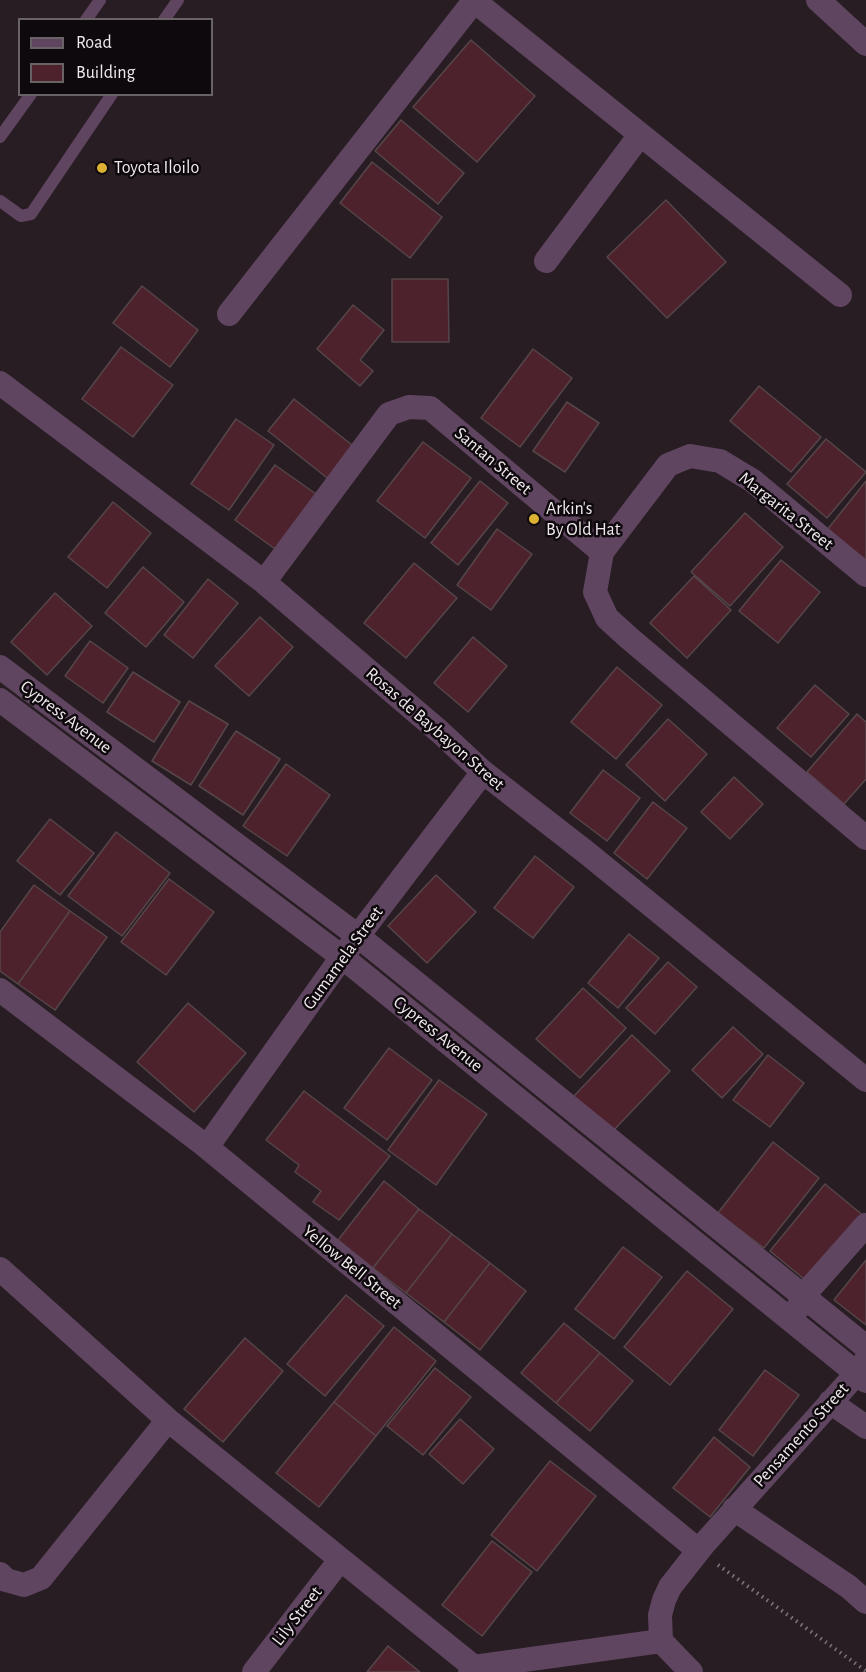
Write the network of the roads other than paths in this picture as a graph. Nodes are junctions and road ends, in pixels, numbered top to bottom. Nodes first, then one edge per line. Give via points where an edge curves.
1 (100, 0) edge
2 (177, 0) edge
3 (474, 0) edge
4 (818, 0) edge
5 (87, 18) edge
6 (165, 18) edge
7 (866, 44) edge
8 (30, 96) edge
9 (111, 96) edge
10 (640, 135) junction
11 (0, 137) edge
12 (0, 201) edge
13 (546, 261) dead end
14 (840, 295) dead end
15 (229, 314) dead end
16 (0, 383) edge
17 (602, 552) junction
18 (866, 575) edge
19 (264, 582) junction
20 (0, 667) edge
21 (0, 700) edge
22 (483, 772) junction
23 (866, 838) edge
24 (358, 936) junction
25 (342, 957) junction
26 (0, 990) edge
27 (866, 1080) edge
28 (207, 1148) junction
29 (866, 1225) edge
30 (0, 1269) edge
31 (804, 1295) junction
32 (792, 1320) junction
33 (866, 1347) edge
34 (863, 1371) edge
35 (830, 1402) junction
36 (168, 1420) junction
37 (866, 1427) edge
38 (734, 1509) junction
39 (698, 1550) junction
40 (340, 1560) junction
41 (0, 1574) edge
42 (866, 1602) edge
43 (661, 1641) junction
44 (472, 1670) edge
45 (254, 1672) edge
46 (691, 1672) edge

1 - 5 lane
2 - 6 lane
3 - 10 street
3 - 15 street
4 - 7 street
8 - 11 lane
9 - 12 lane via 31,214 21,216
10 - 13 street
10 - 14 street
16 - 19 street, Rosas de Baybayon Street
17 - 18 street, Margarita Street via 668,465 690,456 720,461 753,481
17 - 19 street, Santan Street via 430,408 409,407 389,414
17 - 23 street via 595,592 608,618
19 - 22 street, Rosas de Baybayon Street
20 - 24 street, Cypress Avenue
21 - 25 street, Cypress Avenue
22 - 24 street, Gumamela Street
22 - 27 street, Rosas de Baybayon Street
24 - 25 street, Gumamela Street
24 - 31 street, Cypress Avenue
25 - 28 street, Gumamela Street
25 - 32 street, Cypress Avenue
26 - 28 street, Yellow Bell Street
28 - 39 street, Yellow Bell Street
29 - 31 street
30 - 36 street
31 - 32 street
31 - 33 street, Cypress Avenue
32 - 34 street, Cypress Avenue
34 - 35 street, Pensamento Street
35 - 37 street
35 - 38 street, Pensamento Street
36 - 40 street
36 - 41 street via 41,1578 24,1584 6,1580
38 - 39 street, Pensamento Street
38 - 42 street
39 - 43 street, Pensamento Street via 664,1600
40 - 44 street
40 - 45 street, Lily Street
43 - 44 street
43 - 46 street

